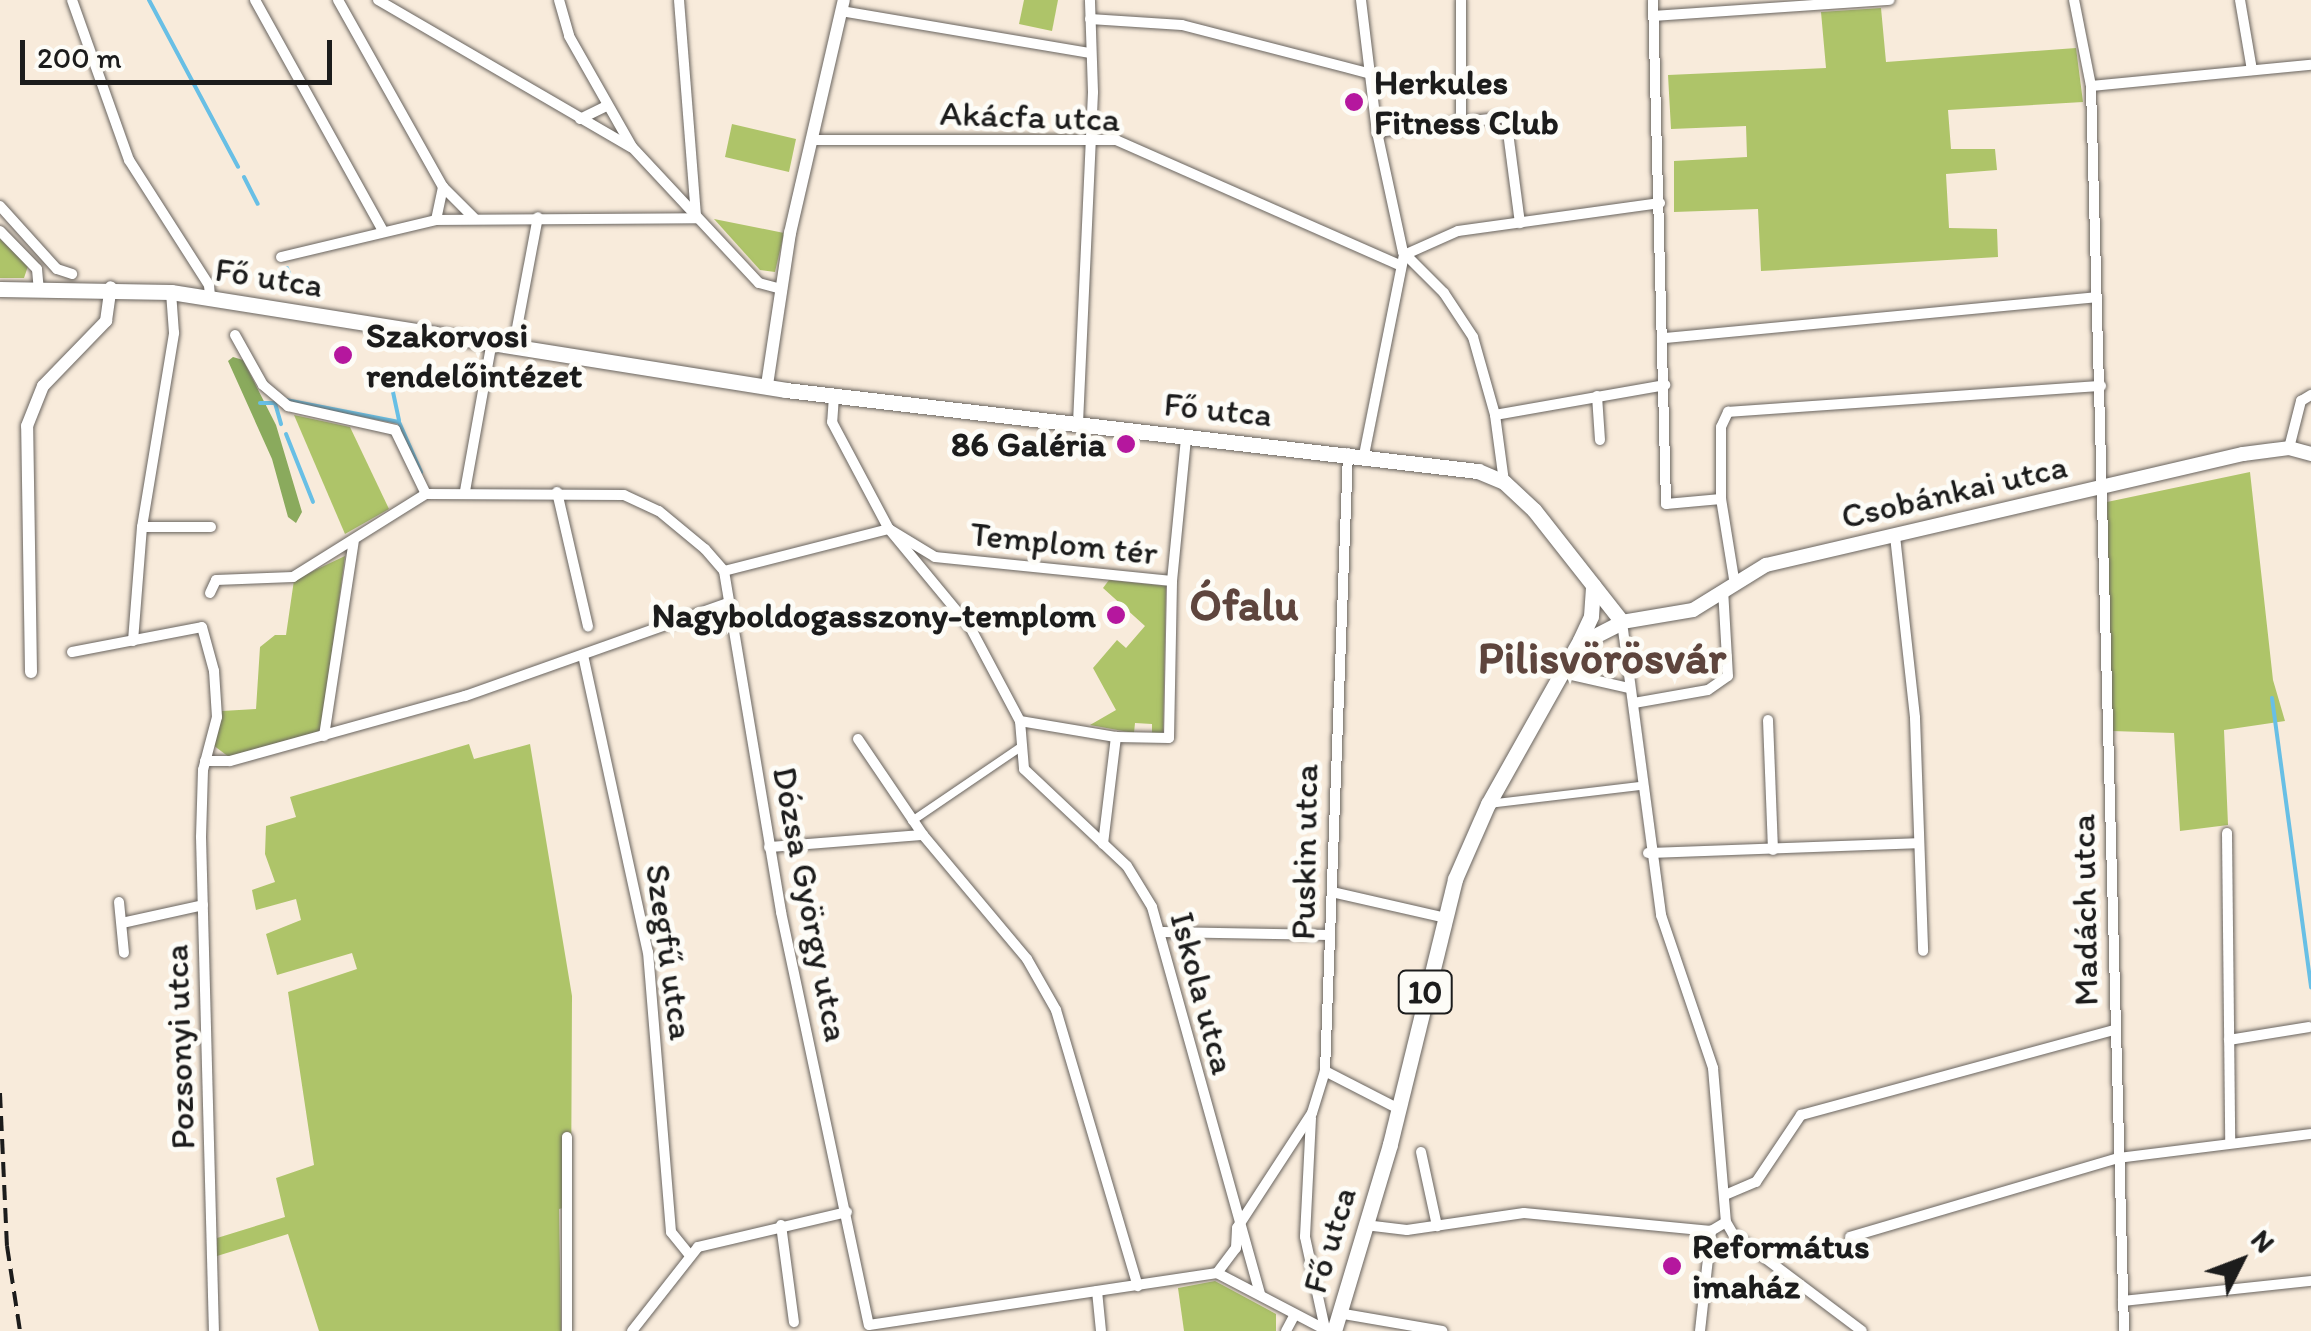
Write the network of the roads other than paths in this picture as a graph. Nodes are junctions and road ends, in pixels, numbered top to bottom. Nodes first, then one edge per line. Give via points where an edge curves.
1 (72, 0) edge
2 (255, 0) edge
3 (338, 0) edge
4 (378, 0) edge
5 (559, 0) edge
6 (679, 0) edge
7 (1090, 0) edge
8 (1361, 0) edge
9 (1461, 0) edge
10 (1653, 0) edge
11 (1889, 0) edge
12 (2074, 0) edge
13 (2240, 0) edge
14 (1787, 3) edge
15 (843, 5) edge
16 (1654, 16) junction
17 (1090, 18) junction
18 (1090, 53) junction
19 (2311, 65) edge
20 (2252, 70) junction
21 (1368, 73) junction
22 (2092, 86) junction
23 (607, 106) junction
24 (580, 118) junction
25 (1461, 122) junction
26 (1377, 132) junction
27 (1090, 138) junction
28 (812, 140) junction
29 (632, 147) junction
30 (443, 188) junction
31 (1660, 204) junction
32 (0, 206) edge
33 (538, 217) junction
34 (474, 218) junction
35 (696, 218) junction
36 (436, 220) junction
37 (1520, 224) junction
38 (0, 230) edge
39 (383, 230) junction
40 (281, 258) dead end
41 (1402, 260) junction
42 (72, 274) dead end
43 (111, 287) junction
44 (0, 289) edge
45 (38, 290) junction
46 (782, 290) junction
47 (171, 292) junction
48 (2096, 297) junction
49 (210, 298) junction
50 (235, 334) dead end
51 (1665, 338) junction
52 (490, 347) junction
53 (513, 350) junction
54 (1665, 385) junction
55 (767, 386) junction
56 (2101, 386) junction
57 (2311, 395) edge
58 (834, 396) junction
59 (1597, 396) junction
60 (1495, 415) junction
61 (1078, 424) junction
62 (1186, 436) junction
63 (1600, 440) dead end
64 (2289, 448) junction
65 (1356, 454) junction
66 (2311, 454) edge
67 (1504, 482) junction
68 (2103, 487) junction
69 (465, 491) junction
70 (557, 492) junction
71 (426, 494) junction
72 (1721, 499) junction
73 (211, 526) dead end
74 (142, 527) junction
75 (889, 529) junction
76 (1895, 536) junction
77 (354, 541) junction
78 (724, 571) junction
79 (1172, 582) junction
80 (1592, 584) junction
81 (1728, 585) junction
82 (210, 593) dead end
83 (728, 603) junction
84 (1591, 616) junction
85 (1619, 621) junction
86 (588, 626) dead end
87 (133, 641) junction
88 (72, 652) dead end
89 (582, 655) junction
90 (1566, 668) junction
91 (31, 672) dead end
92 (1629, 688) junction
93 (1634, 703) junction
94 (1768, 720) dead end
95 (1020, 721) junction
96 (324, 736) junction
97 (1116, 737) junction
98 (858, 740) dead end
99 (1020, 747) junction
100 (205, 761) junction
101 (1640, 786) junction
102 (1488, 804) junction
103 (912, 821) junction
104 (2227, 833) dead end
105 (923, 835) junction
106 (1918, 843) junction
107 (1104, 844) junction
108 (769, 847) junction
109 (1773, 850) junction
110 (1648, 852) junction
111 (1332, 892) junction
112 (120, 902) dead end
113 (203, 905) junction
114 (1442, 917) junction
115 (122, 923) junction
116 (1163, 932) junction
117 (1330, 934) junction
118 (1924, 950) dead end
119 (124, 953) dead end
120 (2309, 1027) edge
121 (2114, 1030) junction
122 (2229, 1040) junction
123 (1324, 1071) junction
124 (1399, 1109) junction
125 (1312, 1113) junction
126 (2311, 1134) edge
127 (567, 1137) dead end
128 (2230, 1143) junction
129 (1421, 1152) dead end
130 (2118, 1158) junction
131 (1725, 1195) junction
132 (847, 1212) junction
133 (1726, 1222) junction
134 (781, 1225) junction
135 (1365, 1226) junction
136 (1436, 1226) junction
137 (1237, 1228) junction
138 (1711, 1232) junction
139 (1850, 1237) dead end
140 (690, 1254) junction
141 (1217, 1273) junction
142 (2311, 1281) edge
143 (1138, 1286) junction
144 (1096, 1291) junction
145 (1260, 1295) junction
146 (2123, 1301) junction
147 (1338, 1314) junction
148 (1294, 1316) junction
149 (794, 1322) dead end
150 (867, 1328) edge
151 (1329, 1330) edge
152 (214, 1331) edge
153 (567, 1331) edge
154 (632, 1331) edge
155 (1102, 1331) edge
156 (1286, 1331) edge
157 (1442, 1331) edge
158 (1700, 1331) edge
159 (1862, 1331) edge
160 (2124, 1331) edge

1 - 49 street via 129,160 209,285
2 - 39 street
3 - 30 street
4 - 24 street
5 - 23 street via 569,36
6 - 35 street
7 - 17 street
8 - 21 street
9 - 25 street
10 - 16 street
11 - 14 street
12 - 22 street, Madách utca
13 - 20 street
14 - 16 street
15 - 18 street
15 - 28 street
16 - 31 street
17 - 18 street
17 - 21 street via 1182,25
18 - 27 street
19 - 20 street
20 - 22 street
21 - 26 street
22 - 48 street, Madách utca
23 - 24 street
23 - 29 street
24 - 29 street
25 - 26 street
25 - 37 street via 1508,118
26 - 41 street
27 - 28 street, Akácfa utca
27 - 41 street, Akácfa utca via 1136,147
27 - 61 street
28 - 46 street
29 - 35 street
30 - 34 street
30 - 36 street
31 - 37 street
31 - 51 street
32 - 42 street via 57,269
33 - 34 street
33 - 35 street
33 - 53 street
34 - 36 street
35 - 46 street via 760,282
36 - 39 street
37 - 41 street via 1458,231
38 - 45 street via 37,270
39 - 40 street
41 - 60 street via 1467,325
41 - 65 street, Puskin utca
43 - 45 main road, Fő utca
43 - 47 main road, Fő utca
43 - 91 street via 106,321 43,386 26,426
44 - 45 main road, Fő utca
46 - 55 street
47 - 49 main road, Fő utca
47 - 74 street via 174,333
48 - 51 street
48 - 56 street, Madách utca
49 - 52 main road, Fő utca
50 - 71 street via 238,349 288,406 395,430
51 - 54 street
52 - 53 main road, Fő utca
52 - 69 street
53 - 55 main road, Fő utca
54 - 59 street
54 - 72 street via 1666,504
55 - 58 main road, Fő utca
56 - 68 street, Madách utca
56 - 72 street via 1723,416
57 - 64 street via 2301,401
58 - 61 main road, Fő utca
58 - 75 street, Iskola utca via 832,422
59 - 60 street
59 - 63 street
60 - 67 street
61 - 62 main road, Fő utca
62 - 65 main road, Fő utca
62 - 79 street
64 - 66 main road, Csobánkai utca
64 - 68 main road, Csobánkai utca
65 - 67 main road, Fő utca via 1466,469
65 - 111 street, Puskin utca
67 - 80 main road, Fő utca via 1568,546
68 - 76 main road, Csobánkai utca
68 - 121 street, Madách utca
69 - 70 street
69 - 71 street
70 - 78 street via 642,501 683,527
70 - 86 street
71 - 77 street
72 - 81 street
73 - 74 street
74 - 87 street
75 - 78 street
75 - 79 street, Templom tér via 934,557
75 - 95 street, Iskola utca via 970,627
76 - 81 main road, Csobánkai utca via 1766,565
76 - 106 street via 1915,718
77 - 82 street via 294,577 216,580
77 - 96 street
78 - 83 street, Dózsa György utca
79 - 97 street, Templom tér via 1169,738
80 - 84 main road, Fő utca / 10
80 - 85 main road
81 - 85 main road, Csobánkai utca via 1685,613
81 - 93 street via 1730,670 1724,681
83 - 89 street
83 - 108 street, Dózsa György utca
84 - 85 main road
84 - 90 main road, Fő utca / 10
85 - 90 main road
85 - 92 street
87 - 88 street
87 - 100 street, Pozsonyi utca via 204,629 217,694
89 - 96 street
89 - 140 street, Szegfű utca via 648,952 672,1232
90 - 92 street
90 - 102 main road, Fő utca / 10
92 - 93 street
93 - 101 street
94 - 109 street
95 - 97 street, Templom tér
95 - 99 street, Iskola utca
96 - 100 street via 230,761
97 - 107 street
98 - 103 street
99 - 103 street
99 - 107 street, Iskola utca via 1032,781
100 - 113 street, Pozsonyi utca
101 - 102 street
101 - 110 street
102 - 114 main road, Fő utca / 10
103 - 105 street
104 - 122 street
105 - 108 street
105 - 143 street via 1000,923 1056,1010
106 - 109 street
106 - 118 street
107 - 116 street, Iskola utca via 1140,882
108 - 132 street, Dózsa György utca
109 - 110 street
110 - 131 street via 1661,916 1713,1068
111 - 114 street
111 - 117 street, Puskin utca
112 - 115 street
113 - 115 street
113 - 152 street, Pozsonyi utca
114 - 124 main road, Fő utca / 10
115 - 119 street
116 - 117 street
116 - 137 street, Iskola utca
117 - 123 street, Puskin utca
120 - 122 street
121 - 130 street, Madách utca
121 - 131 street via 1801,1115 1756,1182
122 - 128 street
123 - 124 street
123 - 125 street, Puskin utca
124 - 135 main road, Fő utca / 10
125 - 137 street, Puskin utca
125 - 151 street via 1305,1236
126 - 128 street
127 - 153 street
128 - 130 street
129 - 136 street
130 - 139 street
130 - 146 street, Madách utca
131 - 133 street
132 - 134 street
132 - 150 street, Dózsa György utca
133 - 138 street
133 - 159 street via 1732,1234
134 - 140 street via 706,1243
134 - 149 street
135 - 136 street
135 - 147 main road, Fő utca / 10
136 - 138 street via 1524,1213
137 - 141 street, Puskin utca via 1236,1248
137 - 145 street, Iskola utca
138 - 158 street
140 - 154 street
141 - 143 street, Dózsa György utca
141 - 145 street
142 - 146 street
143 - 144 street, Dózsa György utca
144 - 150 street, Dózsa György utca
144 - 155 street
145 - 148 street
146 - 160 street, Madách utca
147 - 151 main road, Fő utca / 10
147 - 157 street
148 - 151 street
148 - 156 street

